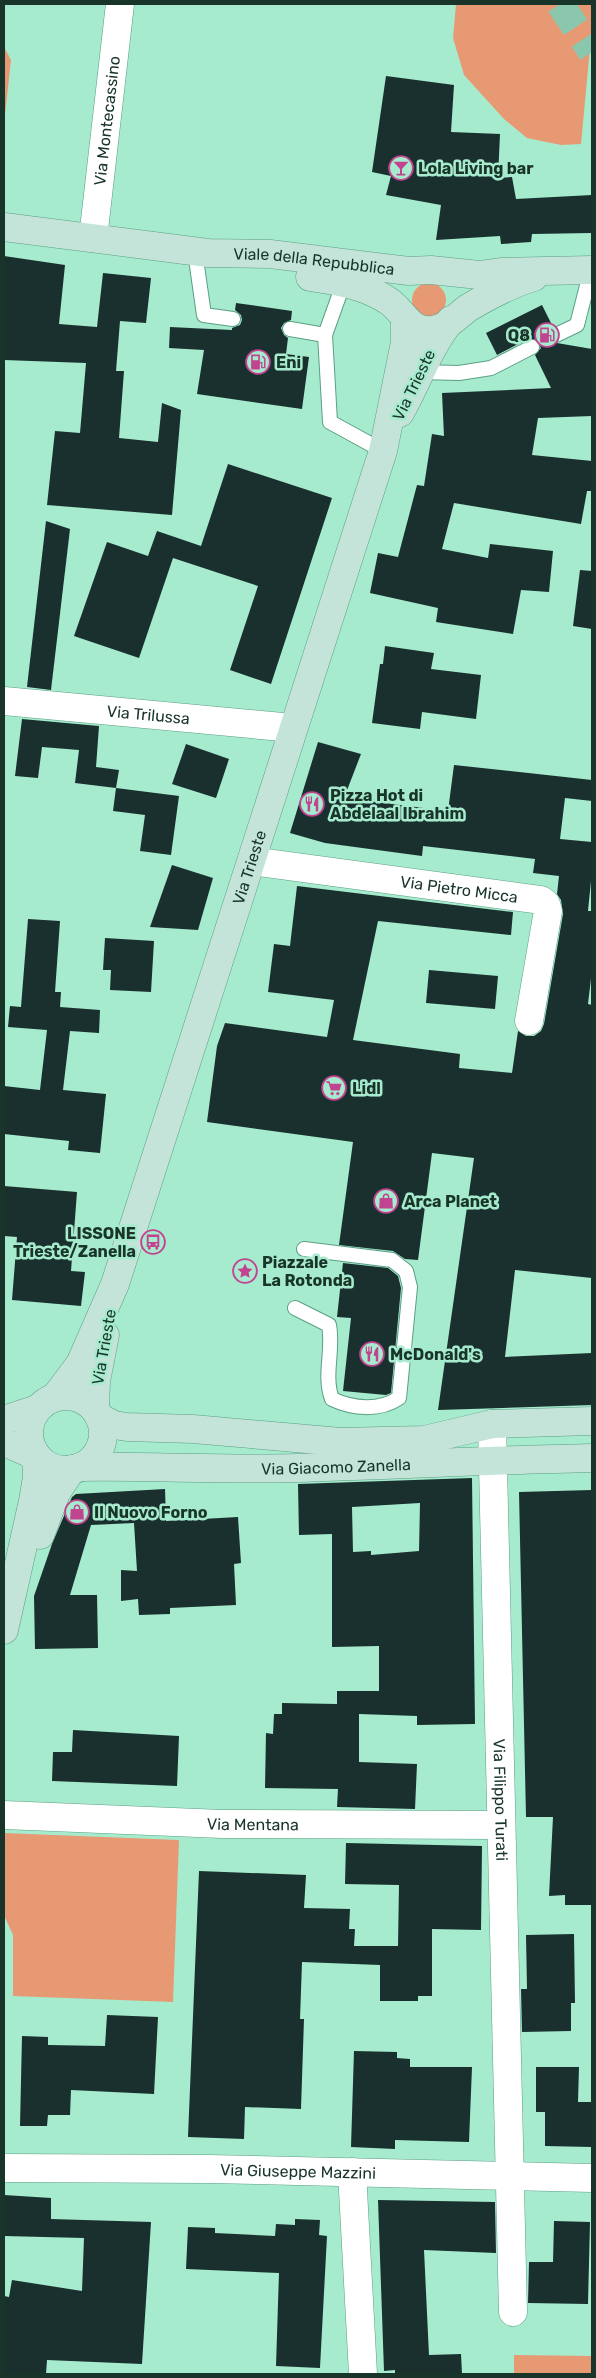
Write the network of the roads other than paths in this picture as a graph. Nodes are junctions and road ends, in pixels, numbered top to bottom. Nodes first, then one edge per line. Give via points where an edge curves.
1 (120, 4) edge
2 (4, 227) edge
3 (93, 238) junction
4 (202, 252) junction
5 (592, 270) edge
6 (431, 272) junction
7 (555, 272) junction
8 (344, 282) junction
9 (403, 315) junction
10 (234, 319) dead end
11 (450, 322) junction
12 (290, 328) dead end
13 (325, 334) junction
14 (556, 335) dead end
15 (532, 348) dead end
16 (420, 372) junction
17 (383, 451) junction
18 (4, 701) edge
19 (293, 728) junction
20 (252, 861) junction
21 (529, 1021) dead end
22 (304, 1248) dead end
23 (115, 1284) junction
24 (295, 1308) dead end
25 (47, 1402) junction
26 (97, 1414) junction
27 (4, 1420) edge
28 (592, 1421) edge
29 (492, 1424) junction
30 (4, 1442) edge
31 (36, 1456) junction
32 (592, 1458) edge
33 (494, 1460) junction
34 (76, 1468) junction
35 (5, 1627) edge
36 (4, 1815) edge
37 (501, 1825) junction
38 (4, 2168) edge
39 (352, 2172) junction
40 (510, 2176) junction
41 (592, 2178) edge
42 (513, 2312) dead end
43 (363, 2374) edge

1 - 3 street, Via Montecassino
2 - 3 street, Viale della Repubblica
3 - 4 street, Viale della Repubblica
4 - 6 street, Viale della Repubblica via 264,254
4 - 8 street, Viale della Repubblica via 267,270
4 - 10 lane via 204,314
5 - 7 street, Viale della Repubblica
5 - 14 lane via 577,325
6 - 7 street, Viale della Repubblica via 479,275
6 - 9 street, Viale della Repubblica via 412,275 400,291
6 - 11 street via 456,286 459,305
7 - 11 street, Viale della Repubblica via 528,279 502,291 468,308
8 - 9 street, Viale della Repubblica via 385,298
8 - 13 lane
9 - 11 street, Viale della Repubblica via 422,330 432,331
9 - 17 street, Via Trieste via 405,342
11 - 16 street, Via Trieste via 437,338
12 - 13 lane
13 - 17 lane via 330,422
15 - 16 lane via 491,368 459,373
16 - 17 street, Via Trieste
17 - 19 street, Via Trieste
18 - 19 street, Via Trilussa
19 - 20 street, Via Trieste
20 - 21 street, Via Pietro Micca via 541,900 548,911
20 - 23 street, Via Trieste
22 - 24 lane via 392,1260 406,1271 410,1287 399,1398 390,1404 360,1408 332,1399 327,1381 332,1338 329,1324
23 - 25 street, Via Trieste via 80,1364
23 - 26 street, Via Trieste via 98,1370
25 - 26 street via 79,1398
25 - 27 street
25 - 31 street via 32,1416 28,1430
26 - 29 street, Via Giacomo Zanella via 114,1425 127,1427 193,1429 341,1442 424,1440
26 - 34 street via 103,1434 99,1450
28 - 29 street, Via Giacomo Zanella
29 - 33 street, Via Filippo Turati
30 - 31 street
31 - 34 street via 51,1467
31 - 35 street via 33,1501
32 - 33 street, Via Giacomo Zanella
33 - 34 street, Via Giacomo Zanella via 296,1468 187,1469 133,1465
33 - 37 street, Via Filippo Turati
34 - 35 street via 50,1506
36 - 37 street, Via Mentana via 222,1824
37 - 40 street, Via Filippo Turati
38 - 39 street, Via Giuseppe Mazzini
39 - 40 street, Via Giuseppe Mazzini
39 - 43 street
40 - 41 street, Via Giuseppe Mazzini
40 - 42 street, Via Filippo Turati

